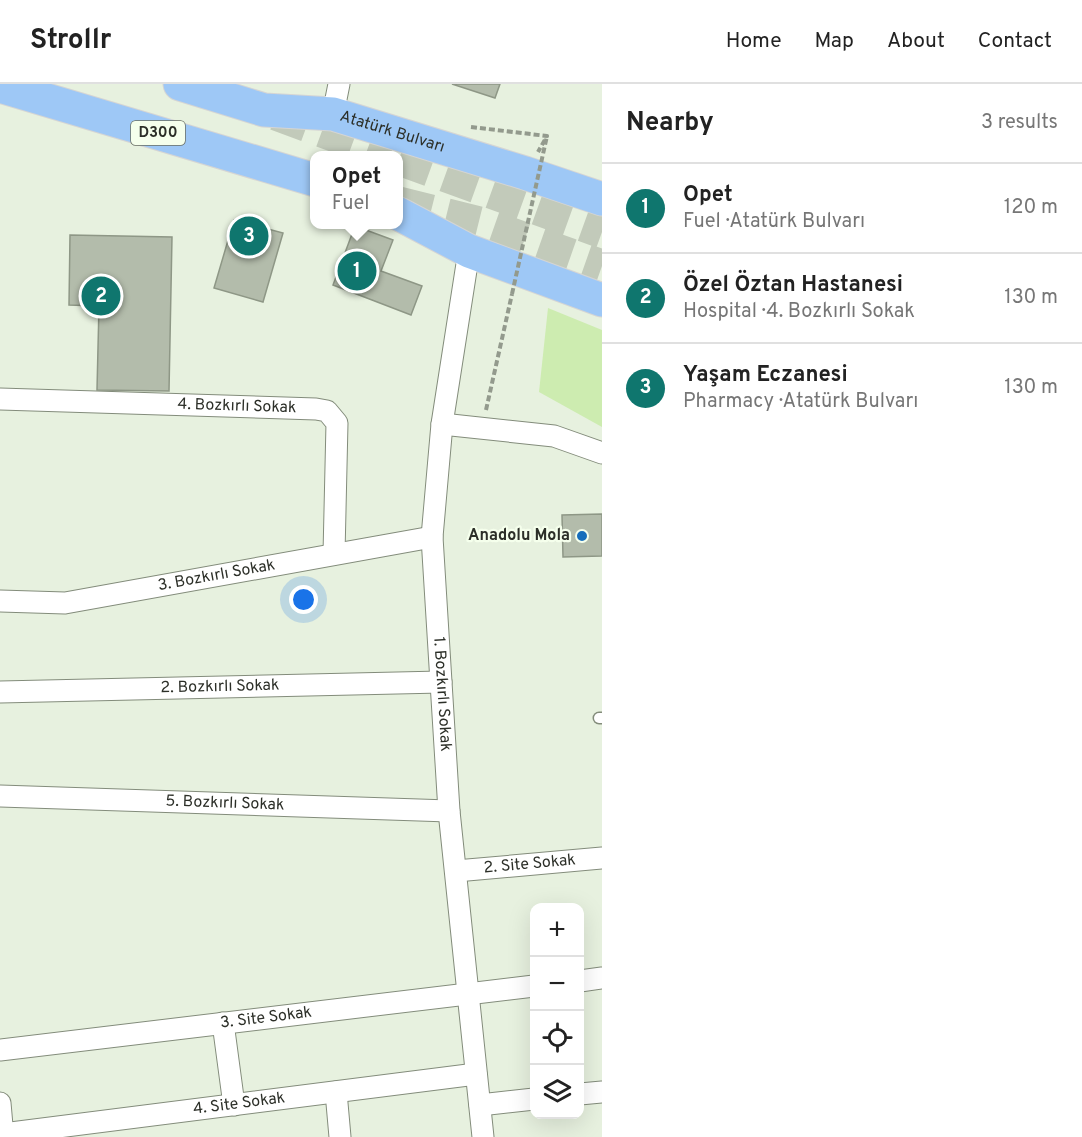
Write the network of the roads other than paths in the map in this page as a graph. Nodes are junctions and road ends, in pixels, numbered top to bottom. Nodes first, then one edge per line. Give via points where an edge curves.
1 (180, 84) edge
2 (0, 86) edge
3 (336, 99) edge
4 (310, 179) edge
5 (602, 199) edge
6 (403, 216) edge
7 (469, 251) junction
8 (602, 300) edge
9 (0, 399) edge
10 (442, 424) junction
11 (602, 453) edge
12 (432, 537) junction
13 (334, 554) junction
14 (0, 601) edge
15 (441, 682) junction
16 (0, 692) edge
17 (0, 796) edge
18 (449, 811) junction
19 (602, 858) edge
20 (456, 871) junction
21 (602, 978) edge
22 (584, 980) edge
23 (530, 986) edge
24 (467, 994) junction
25 (223, 1023) junction
26 (0, 1050) edge
27 (476, 1074) junction
28 (336, 1092) junction
29 (602, 1092) edge
30 (584, 1094) edge
31 (530, 1099) edge
32 (0, 1103) edge
33 (234, 1105) junction
34 (480, 1105) junction
35 (121, 1128) edge
36 (3, 1136) edge
37 (340, 1137) edge
38 (483, 1137) edge

1 - 3 highway, Atatürk Bulvarı via 264,110
2 - 4 highway, D300
3 - 5 highway, Atatürk Bulvarı
6 - 7 highway
7 - 8 highway
7 - 10 street, 1. Bozkırlı Sokak
9 - 13 street, 4. Bozkırlı Sokak via 327,411 337,423
10 - 11 street via 554,436
10 - 12 street, 1. Bozkırlı Sokak
12 - 13 street, 3. Bozkırlı Sokak
12 - 15 street, 1. Bozkırlı Sokak
13 - 14 street, 3. Bozkırlı Sokak via 65,603
15 - 16 street, 2. Bozkırlı Sokak
15 - 18 street, 1. Bozkırlı Sokak
17 - 18 street, 5. Bozkırlı Sokak
18 - 20 street, 1. Bozkırlı Sokak
19 - 20 street, 2. Site Sokak
20 - 24 street, 1. Bozkırlı Sokak
21 - 22 street
23 - 24 street, 3. Site Sokak
24 - 25 street, 3. Site Sokak
24 - 27 street, 1. Bozkırlı Sokak
25 - 26 street, 3. Site Sokak
25 - 33 street
27 - 28 street, 4. Site Sokak
27 - 34 street, 1. Bozkırlı Sokak
28 - 33 street, 4. Site Sokak
28 - 37 street
29 - 30 street
31 - 34 street
32 - 36 street
33 - 35 street, 4. Site Sokak
34 - 38 street, 1. Bozkırlı Sokak
35 - 36 street, 4. Site Sokak

